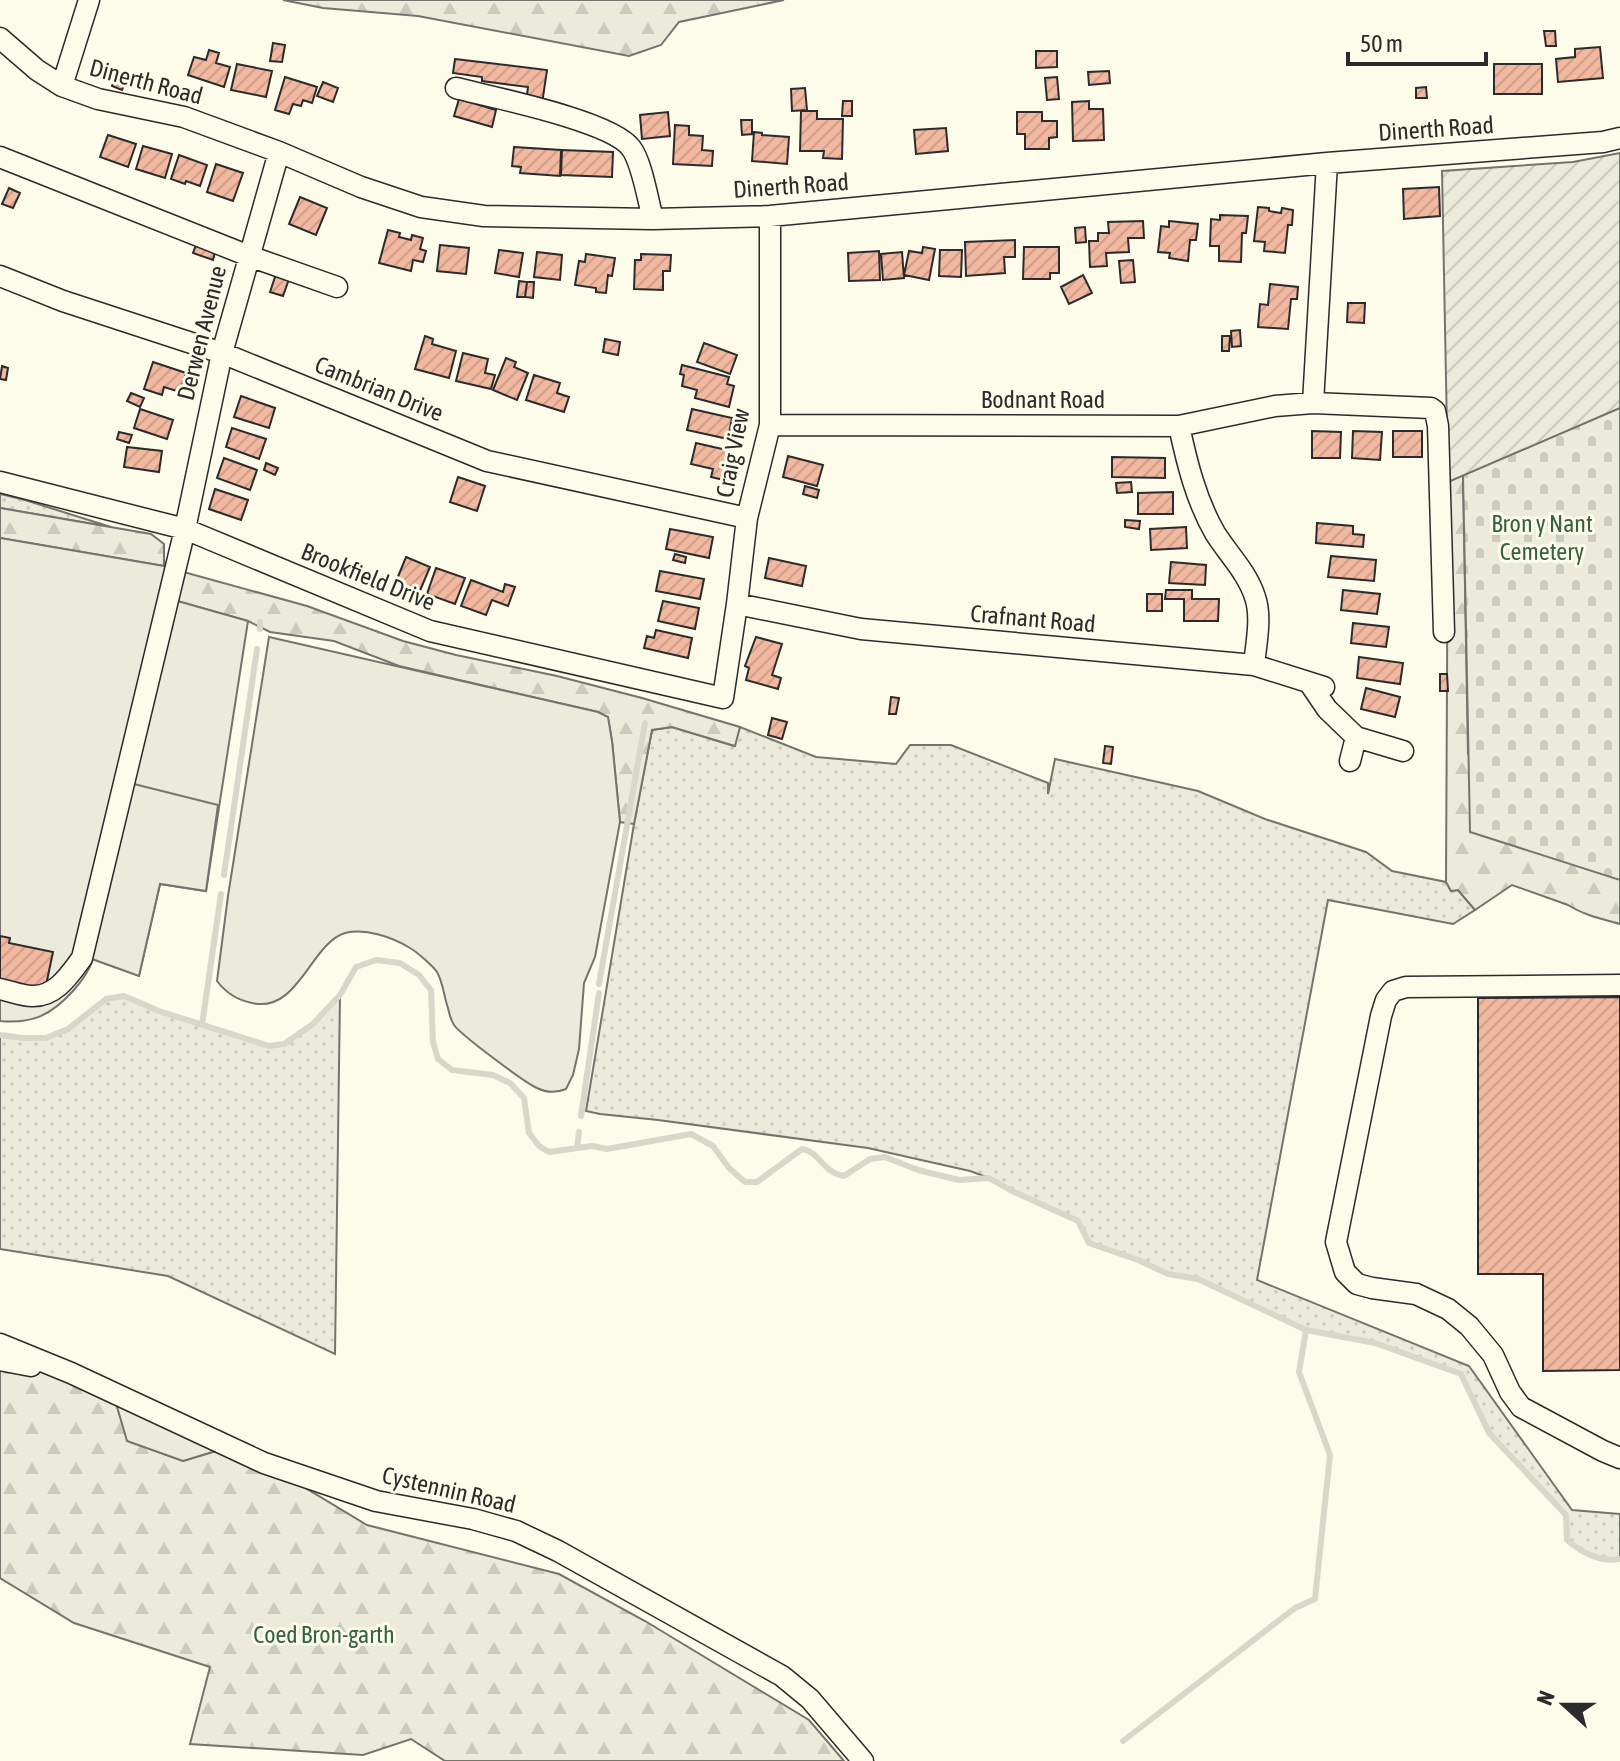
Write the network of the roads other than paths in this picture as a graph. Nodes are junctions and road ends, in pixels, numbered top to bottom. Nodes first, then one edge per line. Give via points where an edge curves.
1 (89, 0) edge
2 (0, 38) edge
3 (62, 86) junction
4 (456, 88) dead end
5 (1620, 138) edge
6 (279, 152) junction
7 (0, 157) edge
8 (1327, 163) junction
9 (770, 216) junction
10 (653, 219) junction
11 (249, 256) junction
12 (0, 276) edge
13 (337, 287) dead end
14 (222, 353) junction
15 (1313, 403) junction
16 (770, 425) junction
17 (1179, 426) junction
18 (0, 482) edge
19 (747, 518) junction
20 (185, 529) junction
21 (737, 604) junction
22 (1444, 632) dead end
23 (1254, 665) junction
24 (723, 698) joint
25 (1356, 737) junction
26 (1403, 751) dead end
27 (1350, 761) dead end
28 (1620, 985) edge
29 (0, 989) edge
30 (0, 1344) edge
31 (0, 1360) edge
32 (71, 1373) junction
33 (1620, 1458) edge
34 (863, 1761) edge

1 - 3 street
2 - 3 street, Dinerth Road
3 - 6 street, Dinerth Road via 184,117
4 - 10 street via 588,123 617,136 631,147
5 - 8 street, Dinerth Road
6 - 10 street, Dinerth Road via 421,207 484,216
6 - 11 street, Derwen Avenue
7 - 11 street
8 - 9 street, Dinerth Road
8 - 15 street
9 - 10 street, Dinerth Road
9 - 16 street, Craig View
11 - 13 street
11 - 14 street, Derwen Avenue
12 - 14 street, Cambrian Drive
14 - 19 street, Cambrian Drive via 487,461
14 - 20 street, Derwen Avenue
15 - 17 street, Bodnant Road
15 - 22 street, Bodnant Road via 1435,411
16 - 17 street, Bodnant Road
16 - 19 street, Craig View
17 - 23 street via 1202,505 1256,599
18 - 20 street, Brookfield Drive
19 - 21 street, Craig View
20 - 24 street, Brookfield Drive via 430,631
20 - 29 street, Derwen Avenue via 82,958 51,992 34,997
21 - 23 street, Crafnant Road via 861,629
21 - 24 street, Craig View
23 - 25 street, Crafnant Road via 1317,686 1327,709
25 - 26 street
25 - 27 street
28 - 33 street via 1393,991 1381,1016 1336,1242 1345,1272 1357,1284 1416,1294 1448,1309 1493,1355 1521,1407
30 - 32 street
31 - 32 street
32 - 34 street, Cystennin Road via 264,1463 376,1501 516,1531 558,1551 782,1676 810,1699

